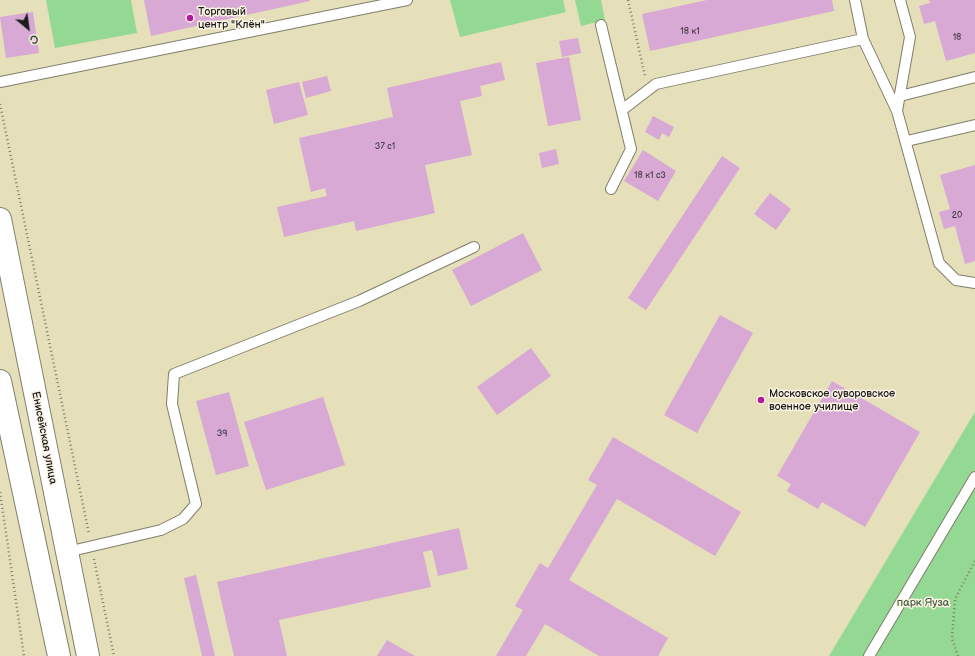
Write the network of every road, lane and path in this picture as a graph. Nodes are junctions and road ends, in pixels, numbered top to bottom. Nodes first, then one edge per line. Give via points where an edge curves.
1 (407, 0) edge
2 (628, 0) edge
3 (855, 0) edge
4 (900, 0) edge
5 (601, 25) dead end
6 (863, 39) junction
7 (975, 77) edge
8 (0, 82) edge
9 (649, 90) junction
10 (900, 96) junction
11 (0, 104) edge
12 (622, 110) junction
13 (898, 111) junction
14 (975, 125) edge
15 (907, 141) junction
16 (611, 189) dead end
17 (0, 219) edge
18 (474, 247) dead end
19 (975, 283) edge
20 (0, 381) edge
21 (975, 477) edge
22 (0, 492) edge
23 (92, 546) junction
24 (67, 552) junction
25 (975, 561) edge
26 (24, 656) edge
27 (58, 656) edge
28 (88, 656) edge
29 (114, 656) edge
30 (869, 656) edge
31 (958, 656) edge

1 - 8 lane
2 - 9 path
3 - 6 lane
4 - 10 lane via 910,36
5 - 12 lane
6 - 9 lane via 656,84
6 - 13 lane
7 - 10 lane
9 - 12 lane
10 - 13 lane
11 - 23 path
12 - 16 lane via 631,149
13 - 15 lane
14 - 15 lane
15 - 19 lane via 939,263 956,280
17 - 24 main road, Енисейская улица
18 - 23 lane via 358,301 174,374 172,404 196,504 183,519 161,530
20 - 27 main road
21 - 30 lane
22 - 26 path
23 - 24 lane
23 - 29 path
24 - 28 main road, Енисейская улица
25 - 31 path via 955,599 952,639

